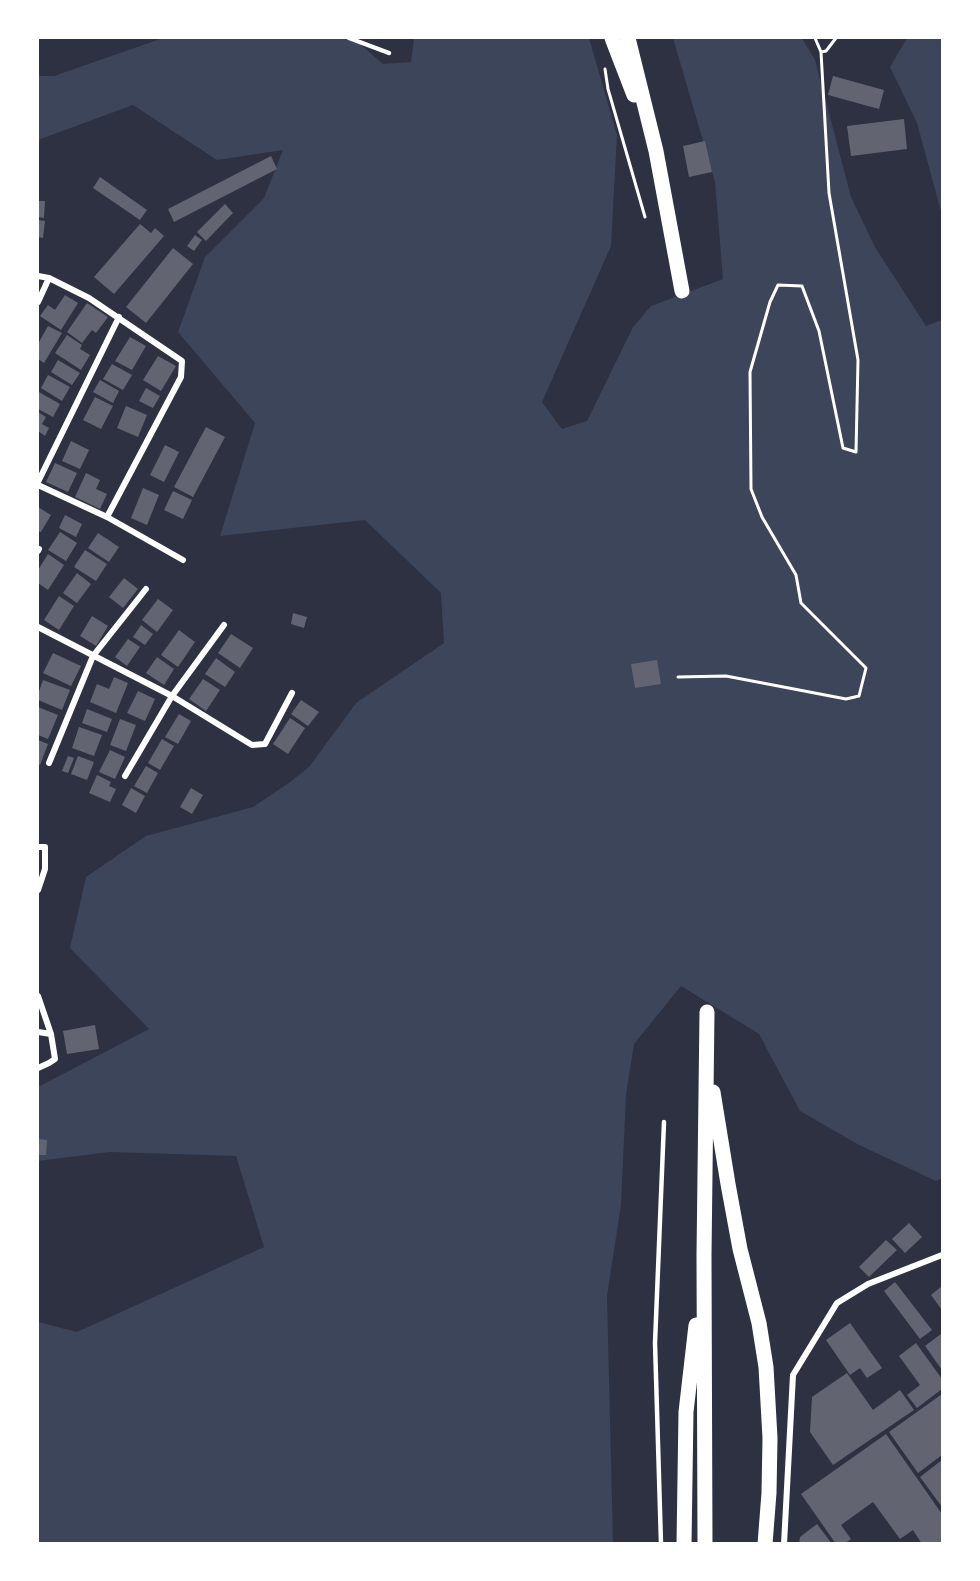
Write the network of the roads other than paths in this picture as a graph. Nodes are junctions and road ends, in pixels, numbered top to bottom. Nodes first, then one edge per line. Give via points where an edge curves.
1 (349, 38) edge
2 (612, 38) edge
3 (628, 38) edge
4 (388, 53) dead end
5 (656, 151) junction
6 (38, 276) edge
7 (50, 278) junction
8 (682, 291) dead end
9 (38, 302) edge
10 (119, 317) junction
11 (38, 483) edge
12 (107, 517) junction
13 (183, 560) dead end
14 (146, 589) dead end
15 (224, 625) dead end
16 (38, 627) edge
17 (93, 656) junction
18 (292, 693) dead end
19 (172, 696) junction
20 (49, 763) dead end
21 (125, 776) dead end
22 (38, 847) edge
23 (38, 890) edge
24 (38, 996) edge
25 (706, 1012) dead end
26 (38, 1032) edge
27 (51, 1034) junction
28 (706, 1050) junction
29 (38, 1068) edge
30 (664, 1122) dead end
31 (704, 1255) junction
32 (942, 1255) edge
33 (661, 1544) edge
34 (684, 1544) edge
35 (705, 1544) edge
36 (765, 1544) edge
37 (784, 1544) edge

1 - 4 lane
2 - 5 highway
3 - 5 highway
5 - 8 highway
6 - 7 street
7 - 9 street
7 - 10 street
10 - 11 street
10 - 12 street via 182,361 182,369
11 - 12 street
12 - 13 street
14 - 17 street
15 - 19 street
16 - 17 street
17 - 19 street
17 - 20 street
18 - 19 street via 265,744 252,745
19 - 21 street
22 - 23 street via 45,847 45,868
24 - 27 street
25 - 28 highway
26 - 27 street
27 - 29 street via 55,1059
28 - 31 highway
28 - 36 highway via 765,1367 770,1438
30 - 33 lane via 655,1343
31 - 34 highway via 686,1412
31 - 35 highway
32 - 37 street via 868,1284 837,1303 793,1375

